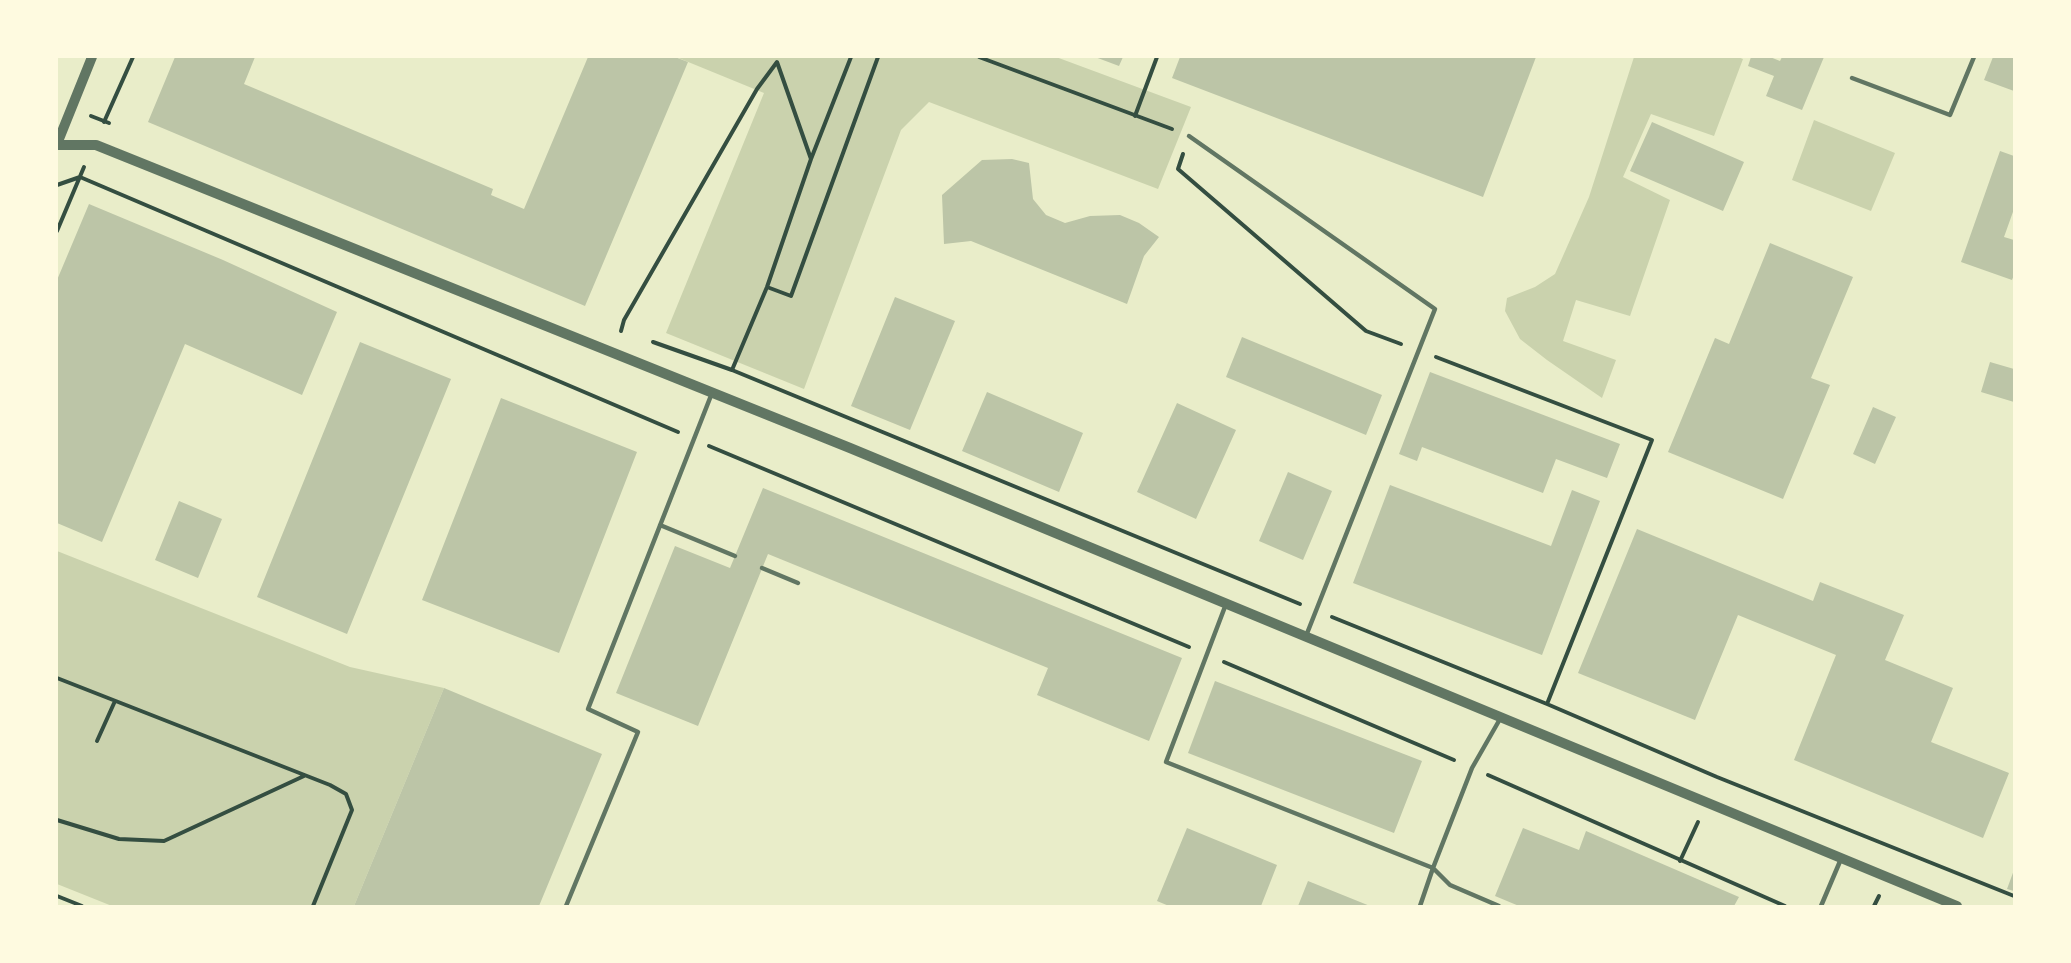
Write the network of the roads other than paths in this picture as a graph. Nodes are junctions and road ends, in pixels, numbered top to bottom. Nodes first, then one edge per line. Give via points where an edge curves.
1 (92, 57) edge
2 (1974, 57) edge
3 (1852, 78) dead end
4 (1189, 136) road end
5 (57, 144) edge
6 (712, 393) junction
7 (660, 525) junction
8 (735, 556) dead end
9 (762, 568) dead end
10 (798, 583) dead end
11 (1226, 604) junction
12 (1306, 636) junction
13 (1501, 717) junction
14 (1842, 858) junction
15 (1433, 868) junction
16 (566, 906) edge
17 (1420, 906) edge
18 (1499, 906) edge
19 (1821, 906) edge
20 (1957, 906) edge

1 - 5 street
2 - 3 lane via 1950,115
4 - 12 lane via 1435,309
5 - 6 street via 96,145
6 - 7 lane
6 - 11 street
7 - 8 lane
7 - 16 lane via 588,709 638,732
9 - 10 lane
11 - 12 street
11 - 15 lane via 1166,762
12 - 13 street
13 - 14 street
13 - 15 lane via 1472,768
14 - 19 lane
14 - 20 street
15 - 17 lane
15 - 18 lane via 1450,885

